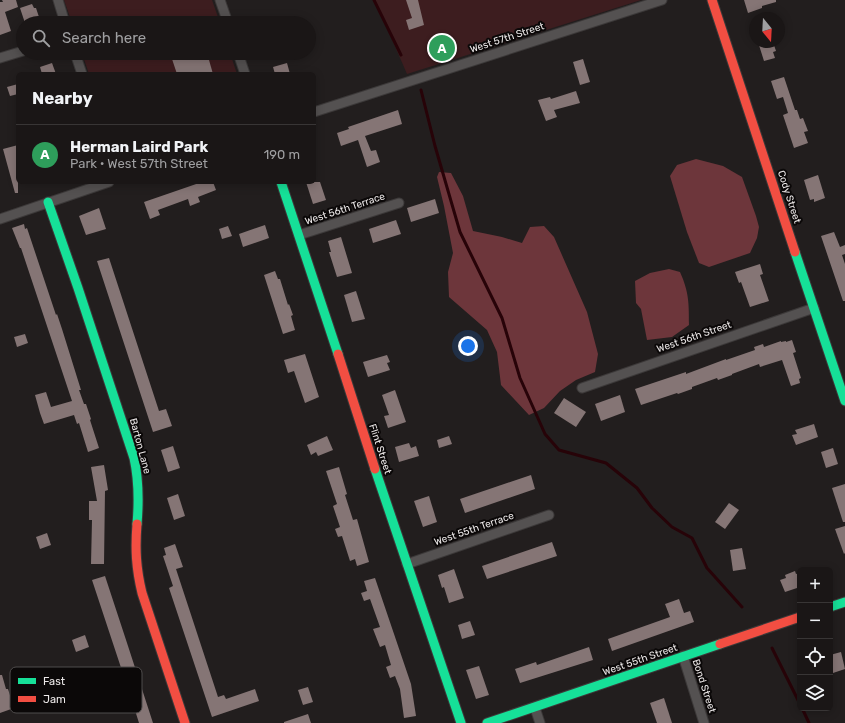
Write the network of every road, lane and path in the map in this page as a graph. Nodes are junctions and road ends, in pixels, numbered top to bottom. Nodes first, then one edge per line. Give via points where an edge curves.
1 (58, 0) edge
2 (220, 0) edge
3 (662, 0) edge
4 (712, 0) edge
5 (63, 16) edge
6 (226, 16) edge
7 (16, 53) edge
8 (0, 58) edge
9 (77, 60) edge
10 (240, 60) edge
11 (81, 72) edge
12 (244, 72) edge
13 (316, 111) edge
14 (103, 184) edge
15 (282, 184) edge
16 (48, 202) junction
17 (399, 203) dead end
18 (0, 219) edge
19 (299, 236) junction
20 (814, 308) junction
21 (582, 388) dead end
22 (845, 401) edge
23 (549, 515) dead end
24 (407, 564) junction
25 (845, 602) edge
26 (833, 606) edge
27 (797, 618) edge
28 (683, 656) junction
29 (535, 708) junction
30 (185, 723) edge
31 (461, 723) edge
32 (487, 723) edge
33 (540, 723) edge
34 (704, 723) edge

1 - 5 street
2 - 6 street
3 - 13 street, West 57th Street
4 - 20 street, Cody Street
7 - 8 street
9 - 11 street
10 - 12 street
14 - 16 street
15 - 19 street, Flint Street
16 - 18 street
16 - 30 street, Barton Lane via 134,458 139,499 135,550 137,574
17 - 19 street, West 56th Terrace
19 - 24 street, Flint Street
20 - 21 street, West 56th Street
20 - 22 street, Cody Street
23 - 24 street, West 55th Terrace
24 - 31 street, Flint Street
25 - 26 street
27 - 28 street, West 55th Street
28 - 29 street, West 55th Street
28 - 34 street, Bond Street
29 - 32 street, West 55th Street
29 - 33 street

